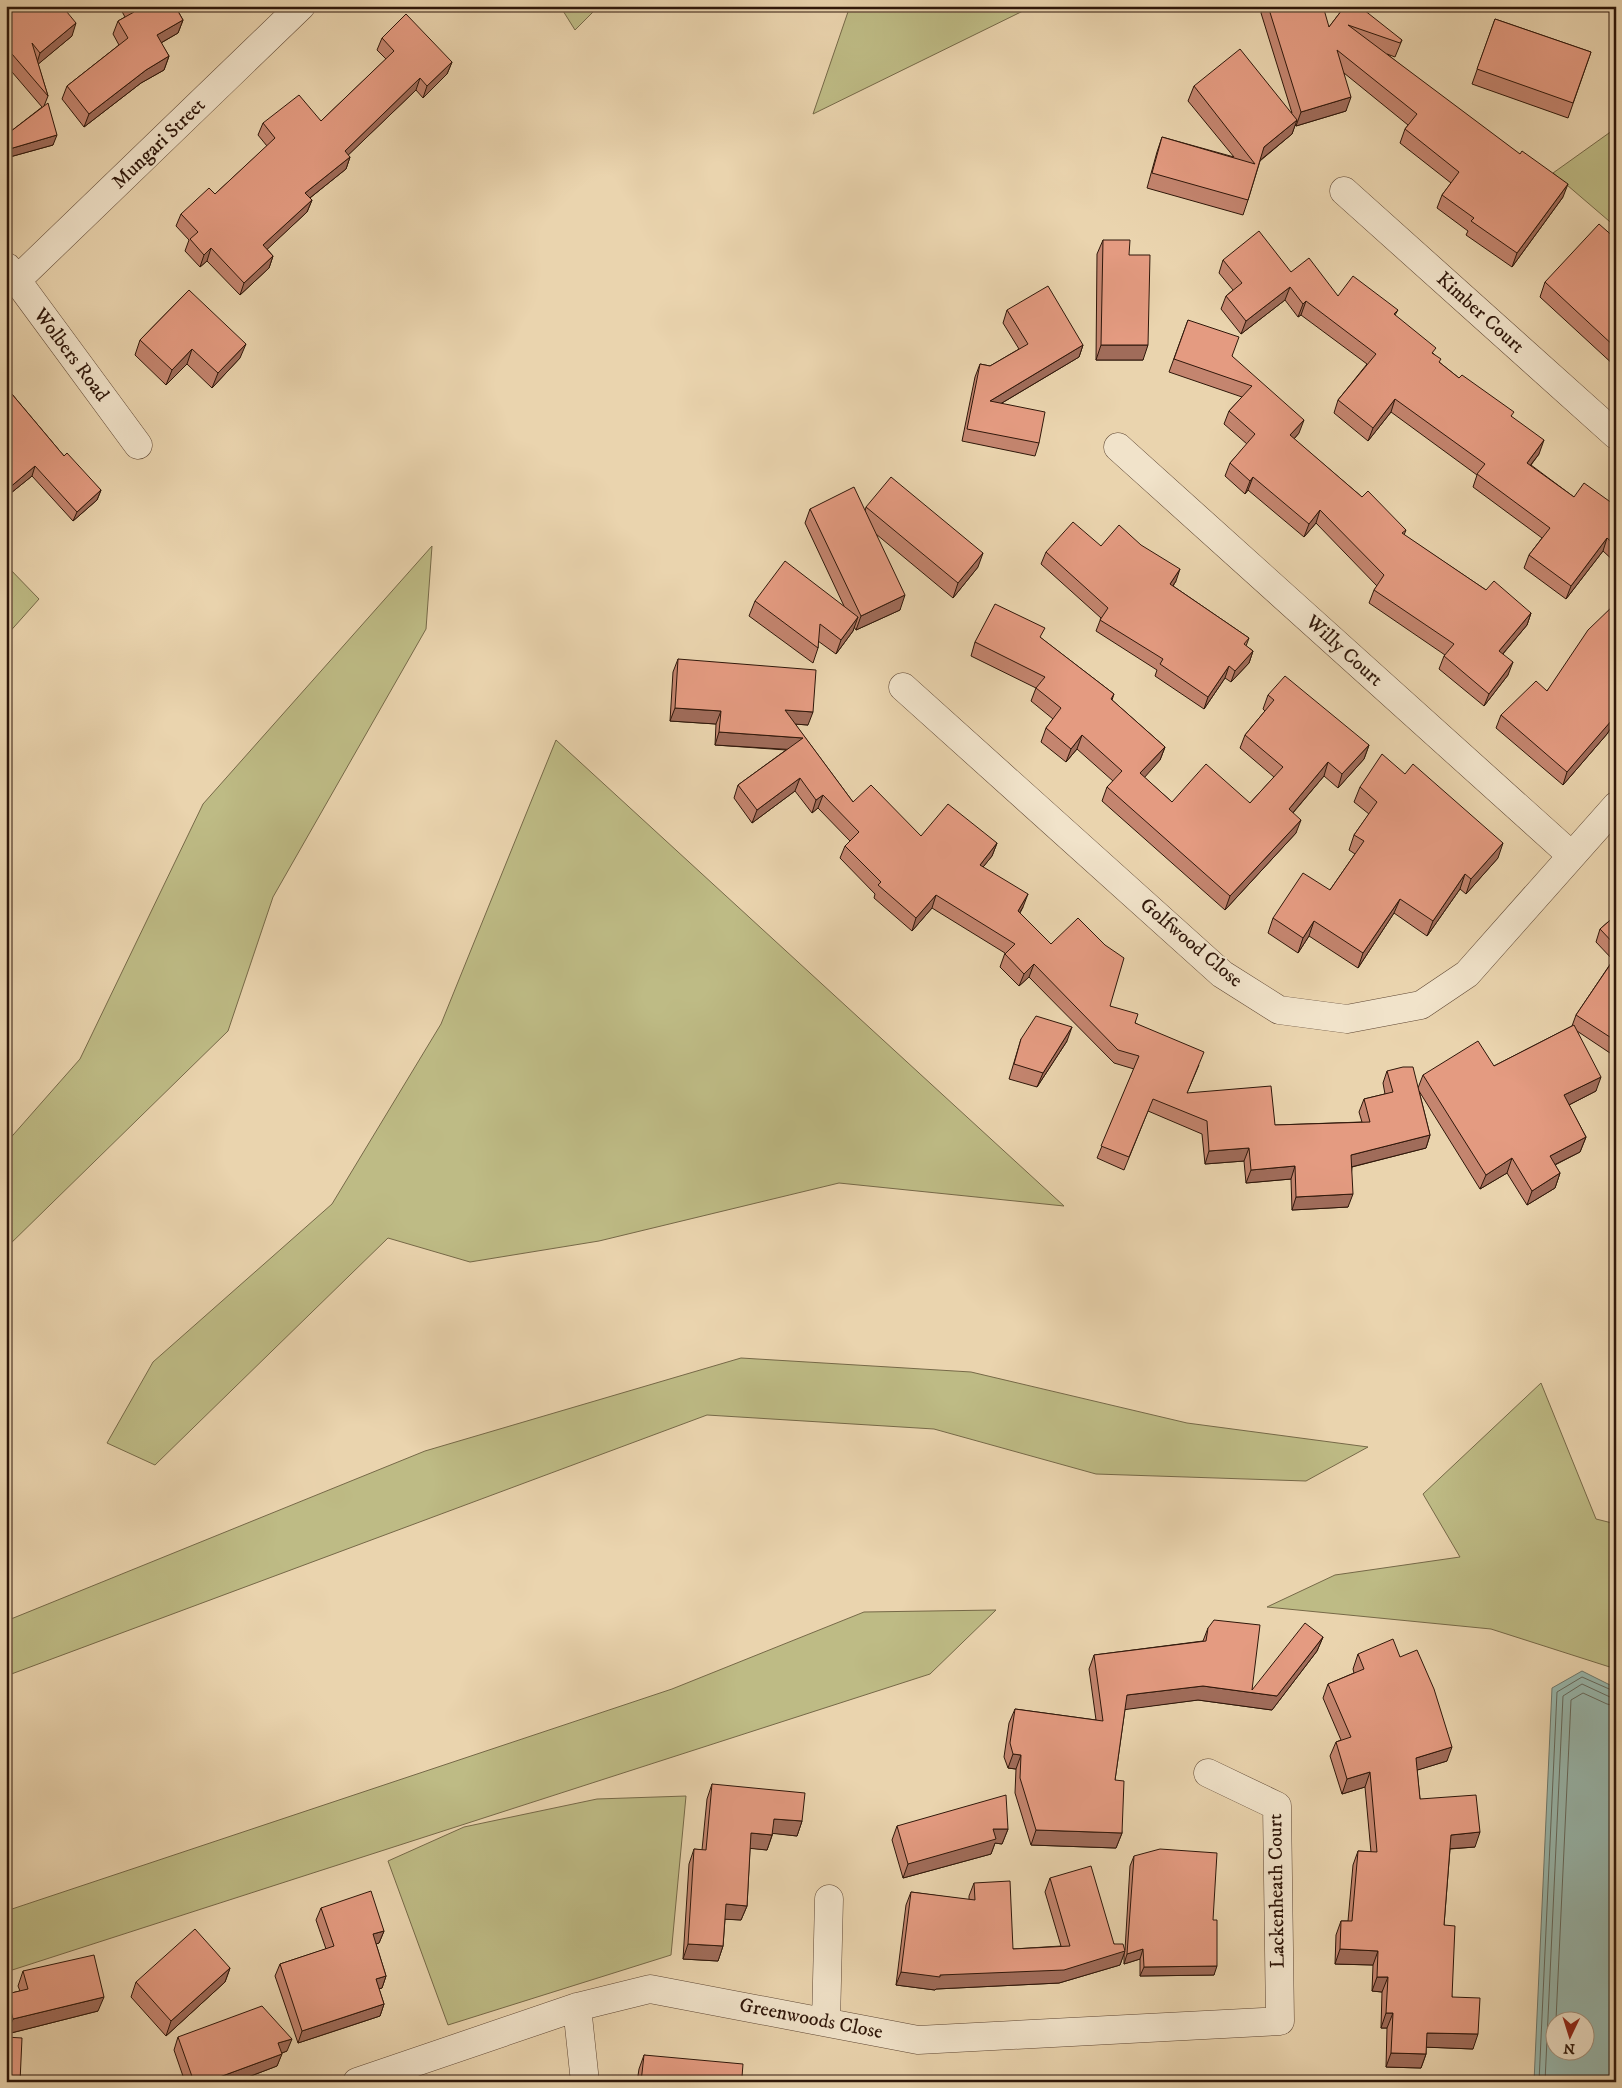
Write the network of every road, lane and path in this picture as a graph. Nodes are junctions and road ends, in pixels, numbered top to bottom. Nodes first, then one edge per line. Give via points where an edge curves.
1 (301, 6) edge
2 (1344, 191) dead end
3 (11, 273) edge
4 (1616, 435) edge
5 (138, 444) dead end
6 (1118, 447) dead end
7 (903, 687) dead end
8 (1616, 806) edge
9 (1571, 855) junction
10 (1208, 1774) dead end
11 (829, 1899) dead end
12 (577, 2007) junction
13 (1280, 2021) joint
14 (826, 2022) junction
15 (357, 2082) edge
16 (585, 2082) edge

1 - 3 street, Mungari Street
2 - 4 street, Kimber Court
3 - 5 street, Wolbers Road
6 - 9 street, Willy Court
7 - 9 street, Golfwood Close via 1222,974 1279,1010 1347,1019 1422,1005 1467,974
8 - 9 street, Golfwood Close
10 - 13 street, Lackenheath Court via 1277,1806
11 - 14 street
12 - 14 street, Greenwoods Close via 650,1990
12 - 15 street, Greenwoods Close
12 - 16 street
13 - 14 street, Greenwoods Close via 918,2040

